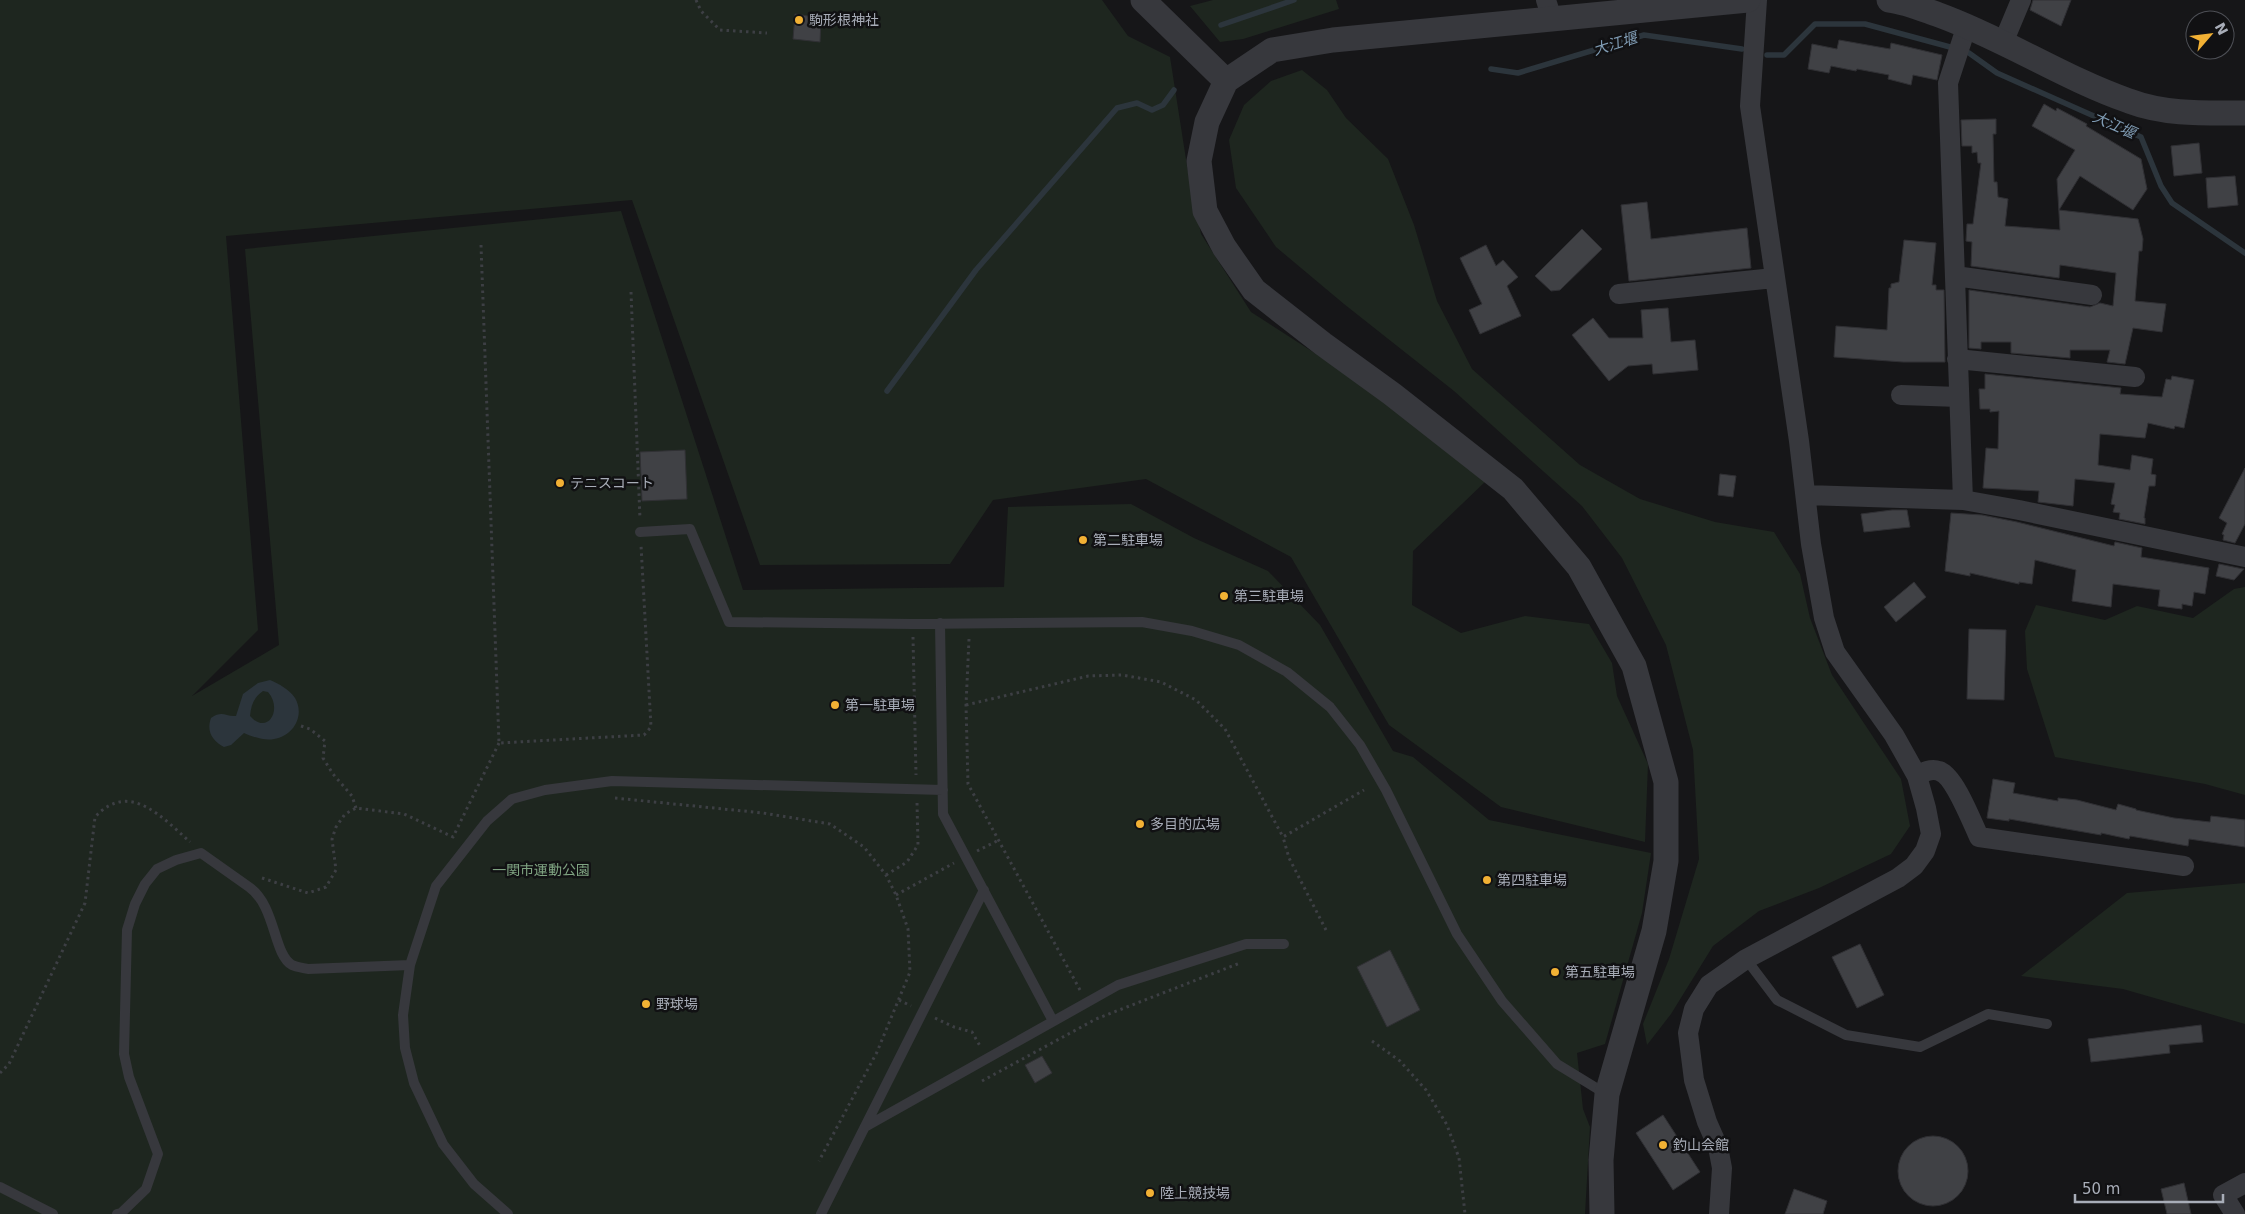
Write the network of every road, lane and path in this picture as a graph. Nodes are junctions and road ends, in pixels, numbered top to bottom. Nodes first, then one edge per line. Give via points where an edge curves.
1 (696, 0) edge
2 (1143, 0) edge
3 (1748, 0) edge
4 (1757, 0) edge
5 (1889, 0) edge
6 (2021, 0) edge
7 (1549, 9) edge
8 (1967, 25) junction
9 (767, 33) dead end
10 (2003, 43) junction
11 (1226, 81) junction
12 (2245, 113) edge
13 (481, 244) dead end
14 (1955, 276) junction
15 (1774, 278) junction
16 (631, 292) dead end
17 (1619, 294) dead end
18 (2092, 295) dead end
19 (1958, 359) junction
20 (2135, 377) dead end
21 (1901, 395) dead end
22 (1959, 398) junction
23 (1806, 495) junction
24 (1962, 500) junction
25 (640, 532) junction
26 (2245, 557) edge
27 (940, 623) junction
28 (913, 624) junction
29 (969, 639) dead end
30 (966, 705) junction
31 (301, 726) dead end
32 (499, 743) junction
33 (1917, 776) junction
34 (916, 789) junction
35 (943, 790) junction
36 (1364, 790) dead end
37 (609, 797) dead end
38 (356, 808) junction
39 (1283, 837) junction
40 (999, 840) junction
41 (201, 853) junction
42 (966, 857) junction
43 (2184, 866) dead end
44 (886, 875) junction
45 (249, 886) junction
46 (984, 890) junction
47 (896, 895) junction
48 (1326, 930) dead end
49 (1284, 944) dead end
50 (1746, 958) junction
51 (1244, 962) dead end
52 (410, 965) junction
53 (898, 1000) junction
54 (1087, 1002) junction
55 (923, 1012) junction
56 (1096, 1019) junction
57 (1053, 1021) junction
58 (2047, 1024) dead end
59 (1372, 1041) dead end
60 (986, 1058) junction
61 (0, 1072) edge
62 (994, 1074) junction
63 (977, 1083) dead end
64 (1607, 1094) junction
65 (864, 1127) junction
66 (819, 1160) dead end
67 (2245, 1182) edge
68 (0, 1187) edge
69 (53, 1214) edge
70 (117, 1214) edge
71 (508, 1214) edge
72 (821, 1214) edge
73 (1465, 1214) edge
74 (1602, 1214) edge
75 (1719, 1214) edge
76 (2235, 1214) edge

1 - 9 path via 701,11 720,30
2 - 11 street
3 - 7 street
4 - 15 street via 1750,106
5 - 8 street
6 - 10 street
7 - 11 street via 1272,50
8 - 10 street
8 - 14 street via 1948,83
10 - 12 street via 2130,102 2170,111
11 - 64 street via 1207,122 1199,161 1205,211 1224,247 1254,290 1514,489 1579,567 1634,666 1666,782 1666,861 1654,931
13 - 32 path
14 - 18 street
14 - 19 street
15 - 17 street
15 - 23 street
16 - 25 path
19 - 20 street
19 - 22 street
21 - 22 street
22 - 24 street
23 - 24 street
23 - 33 street via 1824,618 1836,652 1894,735
24 - 26 street
25 - 28 lane via 690,529 730,622
25 - 32 path via 651,727 644,735
27 - 28 lane
27 - 35 lane
27 - 64 lane via 1142,622 1239,644 1287,672 1330,707 1360,745 1386,790 1457,934 1502,1001 1557,1064
28 - 34 path
29 - 30 path
30 - 39 path via 1088,676 1122,675 1161,682 1196,700 1225,730
30 - 40 path via 968,784
31 - 38 path via 325,741 323,758 352,796
32 - 38 path via 454,837 404,814
33 - 43 street via 1928,770 1940,770 1950,778 1980,837
33 - 50 street via 1931,834 1925,851 1914,866 1898,878
34 - 35 lane
34 - 44 path via 918,845 907,862
34 - 52 lane via 612,781 545,790 512,799 487,821 436,886
35 - 42 lane via 943,814
36 - 39 path
37 - 44 path via 763,813 830,824 864,847
38 - 45 path via 345,814 336,827 332,839 336,870 326,887 308,893 259,877
39 - 48 path via 1289,858
40 - 42 path
40 - 54 path
41 - 45 lane
41 - 61 path via 165,819 133,801 119,800 105,806 96,817 84,903 9,1064
41 - 70 lane via 157,869 138,897 127,930 124,1054 129,1077 158,1154 146,1189
42 - 46 lane
42 - 47 path
44 - 47 path
45 - 52 lane via 266,905 283,954 292,965 308,969
46 - 55 lane
46 - 57 lane
47 - 53 path via 908,929 910,972
49 - 54 lane via 1246,944 1118,985
50 - 58 lane via 1777,1000 1846,1035 1920,1047 1988,1014
50 - 75 street via 1709,985 1694,1009 1688,1033 1694,1080 1718,1146 1722,1168
51 - 56 path
52 - 71 lane via 403,1014 404,1048 414,1083 443,1144 474,1184
53 - 55 path
53 - 66 path via 876,1052
54 - 56 path
54 - 57 lane
55 - 60 path via 972,1032
55 - 65 lane
56 - 62 path
57 - 60 lane
59 - 73 path via 1400,1061 1426,1090 1447,1125 1460,1158
60 - 62 path
60 - 65 lane
62 - 63 path
64 - 74 street via 1601,1160
65 - 72 lane
67 - 76 street via 2223,1195
68 - 69 lane

